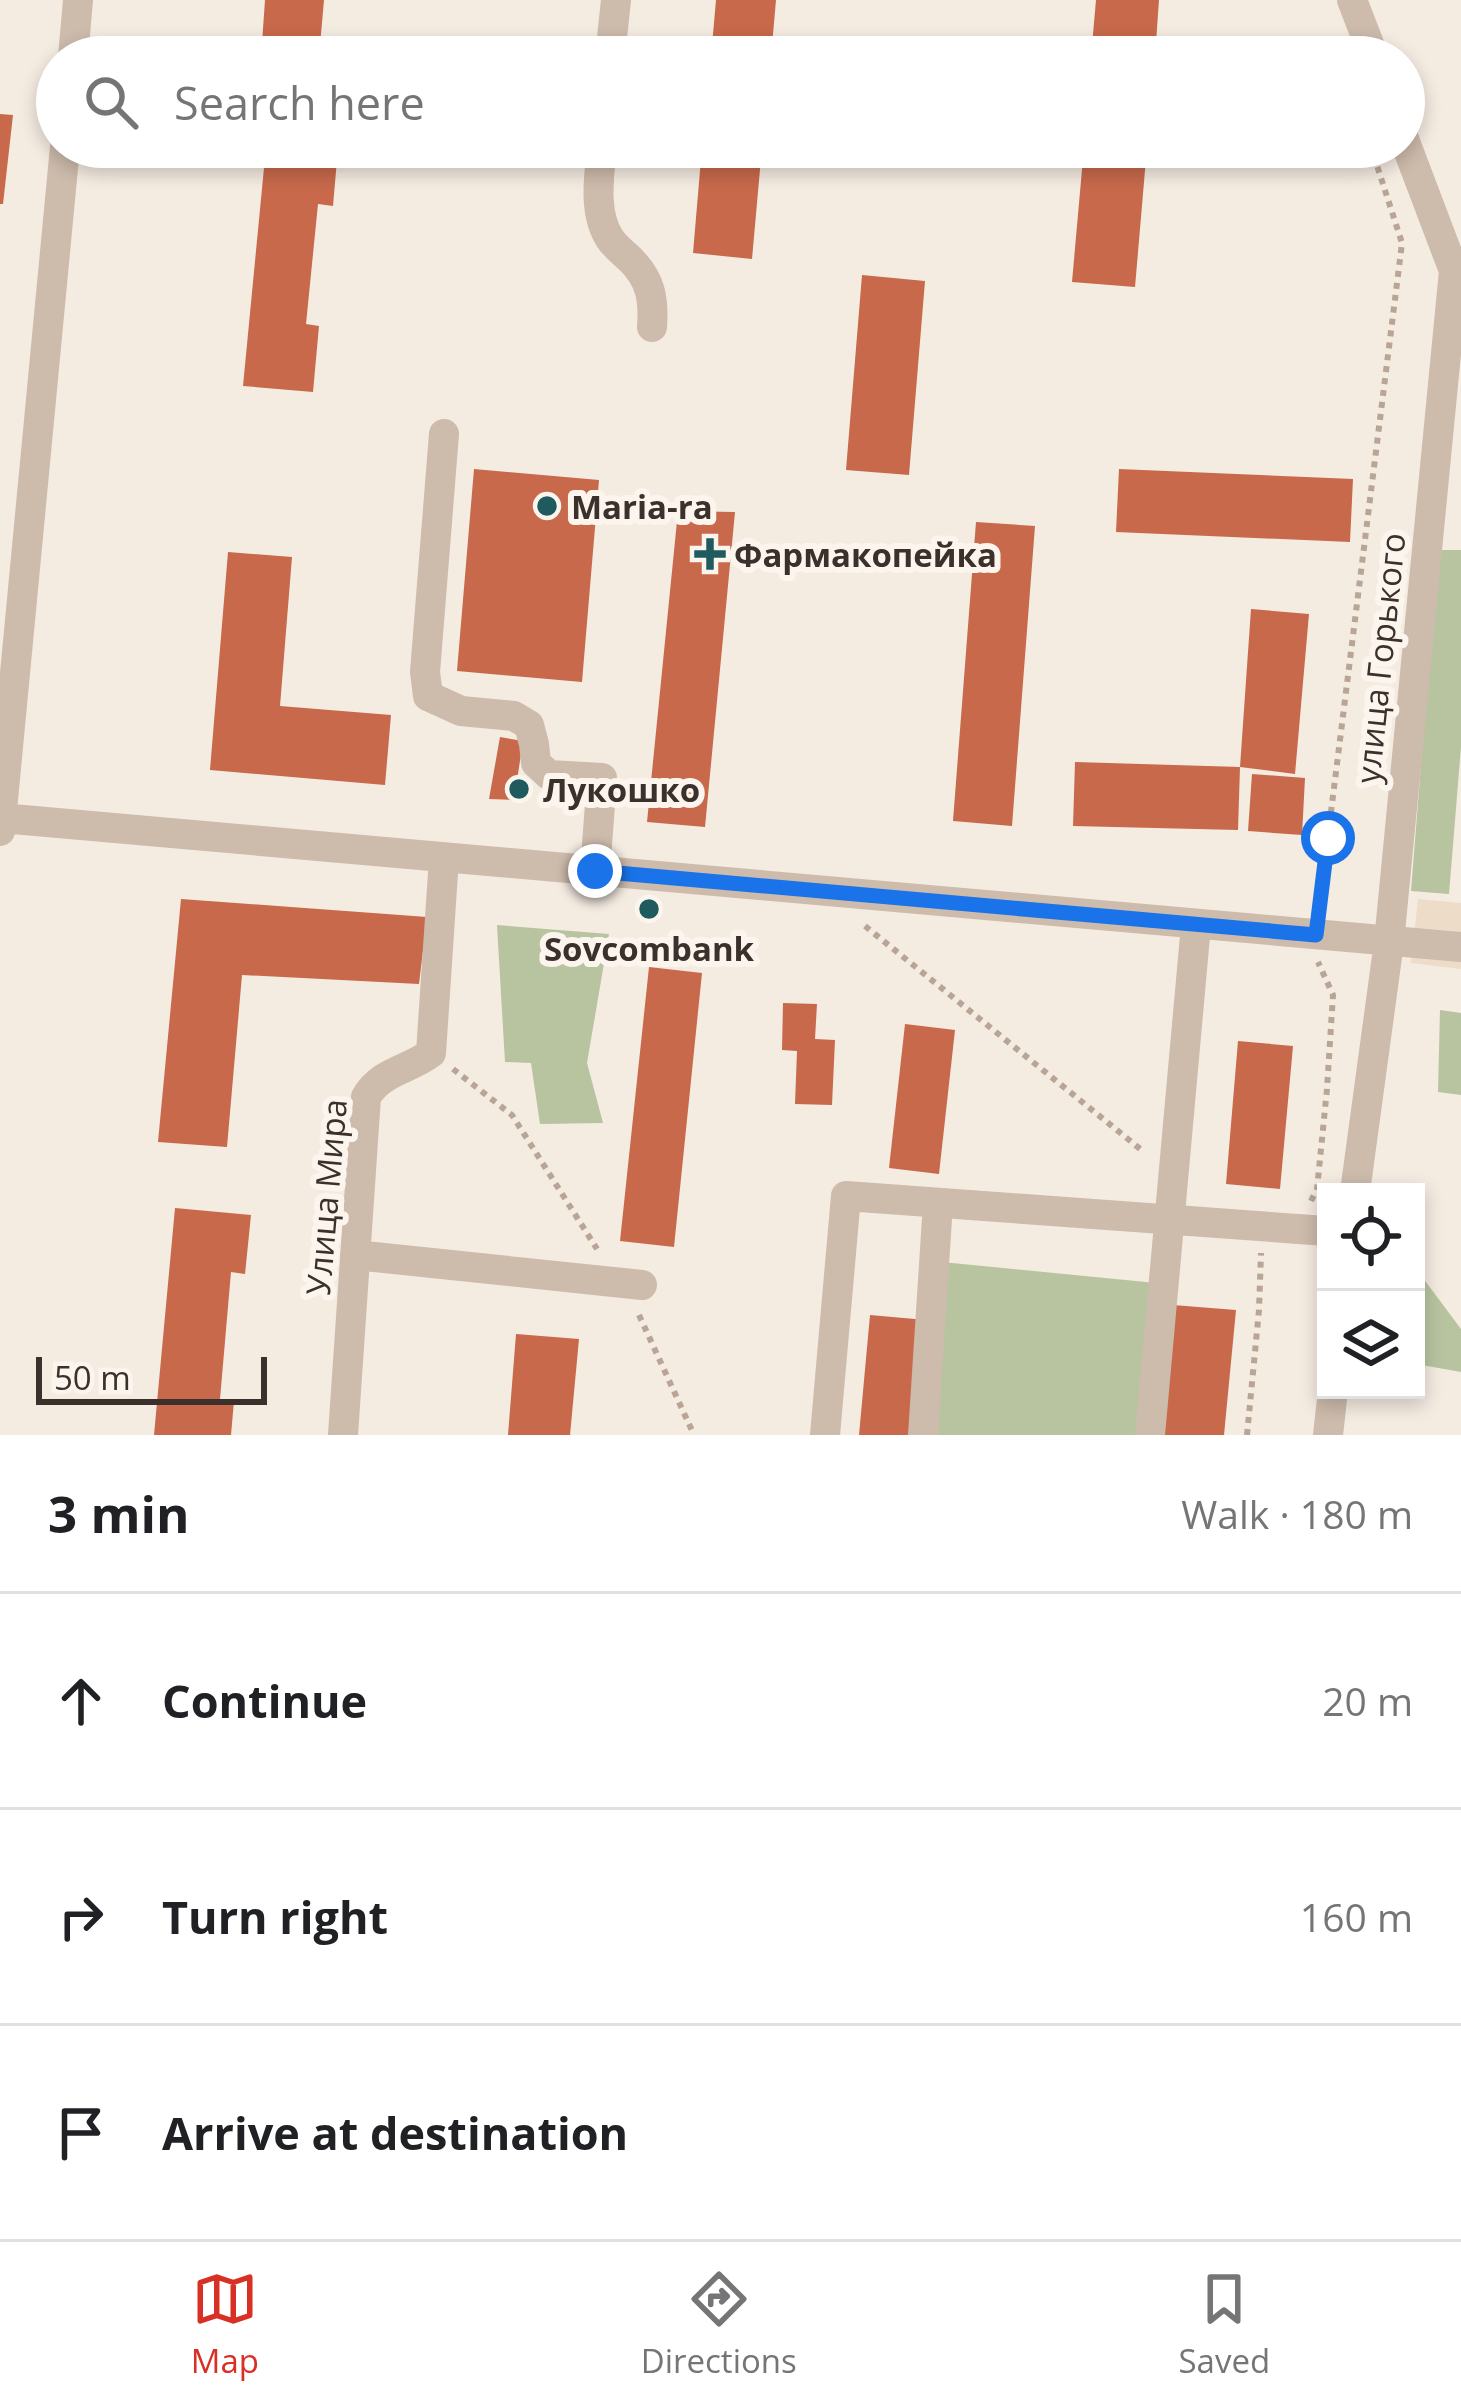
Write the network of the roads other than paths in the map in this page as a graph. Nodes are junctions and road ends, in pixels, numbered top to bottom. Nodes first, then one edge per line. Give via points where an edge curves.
1 (78, 0) edge
2 (616, 0) edge
3 (1352, 0) edge
4 (75, 36) edge
5 (612, 36) edge
6 (1365, 36) edge
7 (62, 168) edge
8 (600, 168) edge
9 (1416, 168) edge
10 (1457, 271) edge
11 (652, 327) dead end
12 (444, 434) dead end
13 (16, 520) edge
14 (1, 818) edge
15 (0, 831) edge
16 (444, 858) junction
17 (595, 871) junction
18 (1196, 925) junction
19 (1389, 942) junction
20 (1461, 947) edge
21 (1356, 1183) edge
22 (938, 1203) junction
23 (1172, 1220) junction
24 (1317, 1231) edge
25 (356, 1255) junction
26 (630, 1284) road end
27 (1332, 1399) edge
28 (343, 1435) edge
29 (825, 1435) edge
30 (923, 1435) edge
31 (1150, 1435) edge
32 (1328, 1435) edge

1 - 4 street
2 - 5 street
3 - 6 street
7 - 13 street
8 - 11 street via 600,215 650,287
9 - 10 street, улица Горького
10 - 19 street, улица Горького
12 - 17 street via 428,695 529,725 536,763 549,775 602,778
13 - 14 street
14 - 15 street
14 - 16 street
16 - 17 street
16 - 25 street, Улица Мира via 431,1053 375,1082 366,1097
17 - 18 street
18 - 19 street
18 - 23 street
19 - 20 street
19 - 21 street, улица Горького
22 - 23 street
22 - 29 street via 847,1196
22 - 30 street
23 - 24 street
23 - 31 street
25 - 26 street
25 - 28 street, Улица Мира
27 - 32 street

